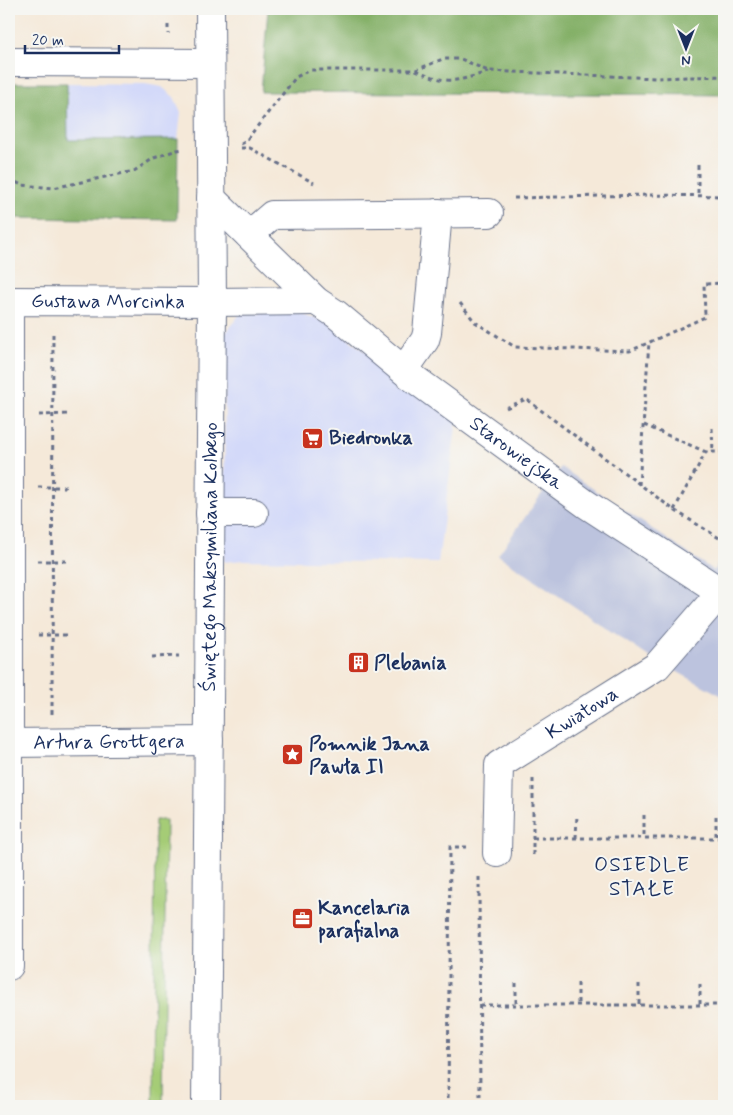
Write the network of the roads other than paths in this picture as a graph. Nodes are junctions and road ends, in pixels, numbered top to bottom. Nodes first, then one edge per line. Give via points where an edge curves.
1 (210, 9) edge
2 (9, 62) edge
3 (210, 63) junction
4 (211, 198) junction
5 (438, 213) junction
6 (489, 213) dead end
7 (249, 235) junction
8 (316, 301) junction
9 (212, 302) junction
10 (404, 370) junction
11 (210, 513) junction
12 (254, 513) dead end
13 (722, 593) edge
14 (209, 741) junction
15 (9, 743) edge
16 (497, 853) dead end
17 (9, 966) edge
18 (206, 1106) edge

1 - 3 street, Świętego Maksymiliana Kolbego
2 - 3 street
3 - 4 street, Świętego Maksymiliana Kolbego
4 - 7 street, Starowiejska
4 - 9 street, Świętego Maksymiliana Kolbego
5 - 6 street
5 - 7 street via 272,216
5 - 10 street via 425,340
7 - 8 street, Starowiejska
8 - 9 street
8 - 10 street, Starowiejska
9 - 11 street, Świętego Maksymiliana Kolbego
9 - 15 street, Gustawa Morcinka via 9,301
10 - 13 street, Starowiejska via 586,504
11 - 12 street
11 - 14 street, Świętego Maksymiliana Kolbego
13 - 16 street, Kwiatowa via 657,666 499,765
14 - 15 street, Artura Grottgera
14 - 18 street, Świętego Maksymiliana Kolbego
15 - 17 street, Gustawa Morcinka

